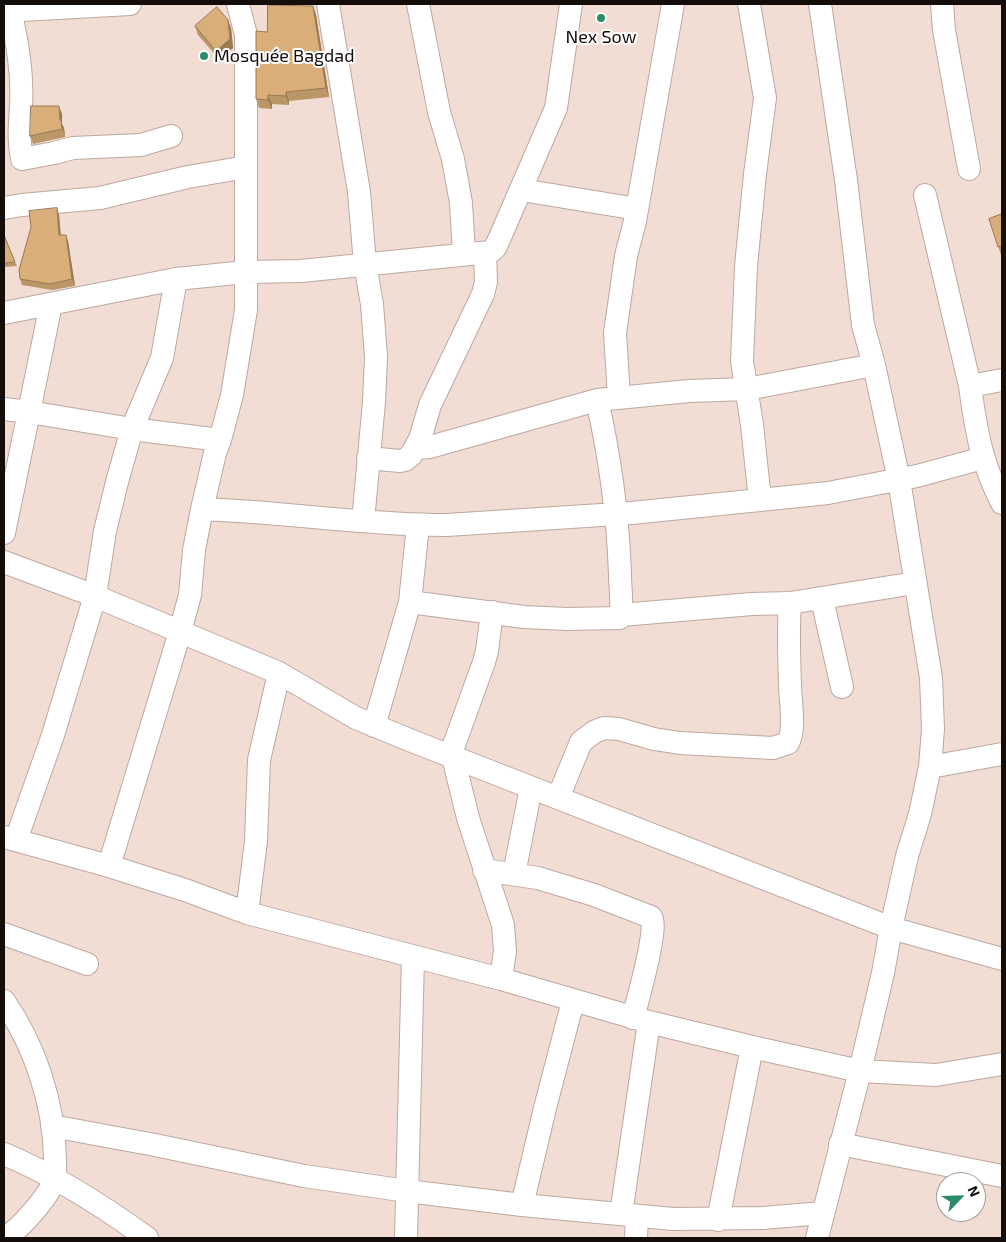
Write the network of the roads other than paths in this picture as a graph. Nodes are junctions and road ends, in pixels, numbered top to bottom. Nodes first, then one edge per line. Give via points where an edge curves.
1 (130, 4) edge
2 (238, 4) edge
3 (328, 4) edge
4 (418, 4) edge
5 (571, 4) edge
6 (673, 4) edge
7 (749, 4) edge
8 (820, 4) edge
9 (942, 4) edge
10 (41, 6) edge
11 (7, 10) edge
12 (171, 136) dead end
13 (246, 167) junction
14 (969, 169) dead end
15 (522, 190) junction
16 (925, 195) dead end
17 (4, 208) edge
18 (638, 209) junction
19 (474, 254) junction
20 (365, 264) junction
21 (246, 272) junction
22 (176, 279) junction
23 (50, 304) junction
24 (4, 314) edge
25 (874, 365) junction
26 (1002, 380) edge
27 (970, 386) junction
28 (747, 389) junction
29 (608, 399) junction
30 (4, 409) edge
31 (29, 412) junction
32 (132, 429) junction
33 (220, 440) junction
34 (416, 448) junction
35 (368, 458) junction
36 (983, 458) junction
37 (899, 480) junction
38 (760, 500) junction
39 (1002, 503) edge
40 (202, 509) junction
41 (615, 514) junction
42 (362, 521) junction
43 (418, 525) junction
44 (4, 533) edge
45 (4, 562) edge
46 (915, 582) junction
47 (95, 596) junction
48 (822, 599) junction
49 (410, 602) junction
50 (790, 603) junction
51 (492, 612) junction
52 (621, 615) junction
53 (180, 632) junction
54 (279, 673) junction
55 (842, 687) dead end
56 (374, 726) junction
57 (1002, 754) edge
58 (452, 757) junction
59 (930, 767) junction
60 (532, 788) junction
61 (558, 798) junction
62 (10, 838) edge
63 (109, 866) junction
64 (484, 870) junction
65 (514, 874) junction
66 (247, 913) junction
67 (891, 928) junction
68 (4, 934) edge
69 (414, 957) junction
70 (1002, 959) edge
71 (87, 964) dead end
72 (501, 979) junction
73 (4, 1001) edge
74 (573, 1001) junction
75 (641, 1020) junction
76 (752, 1047) junction
77 (1002, 1064) edge
78 (860, 1070) junction
79 (52, 1126) junction
80 (840, 1144) junction
81 (4, 1154) edge
82 (1002, 1176) edge
83 (55, 1179) junction
84 (407, 1191) junction
85 (522, 1205) junction
86 (822, 1213) junction
87 (629, 1215) junction
88 (718, 1220) junction
89 (5, 1238) edge
90 (147, 1238) edge
91 (406, 1238) edge
92 (636, 1238) edge
93 (817, 1238) edge

1 - 10 street
2 - 13 street via 246,35
3 - 20 street via 359,192
4 - 19 street via 439,112
5 - 15 street via 556,108
6 - 18 street
7 - 28 street via 765,98 746,266 742,360
8 - 25 street via 863,325
9 - 14 street
10 - 11 street
11 - 12 street via 19,57 22,159 73,148 141,145
13 - 17 street via 100,198
13 - 21 street
15 - 18 street
15 - 19 street via 494,248 490,252
16 - 27 street
18 - 29 street via 626,256
19 - 20 street
19 - 34 street via 486,282 483,294 430,405
20 - 21 street via 301,271
20 - 35 street via 376,357
21 - 22 street
21 - 33 street via 246,310 232,395
22 - 23 street
22 - 32 street via 162,358
23 - 24 street
23 - 31 street
25 - 28 street
25 - 37 street
26 - 27 street
27 - 36 street
28 - 29 street
28 - 38 street
29 - 34 street via 430,448
29 - 41 street
30 - 31 street
31 - 32 street
31 - 44 street
32 - 33 street
32 - 47 street via 105,531
33 - 40 street
34 - 35 street via 405,460
35 - 42 street
36 - 37 street
36 - 39 street
37 - 38 street via 828,493
37 - 46 street
38 - 41 street
40 - 42 street
40 - 53 street via 190,595
41 - 43 street
41 - 52 street
42 - 43 street
43 - 49 street
45 - 47 street
46 - 48 street
46 - 59 street via 931,678 933,729
47 - 53 street
47 - 62 street via 53,735
48 - 50 street
48 - 55 street
49 - 51 street
49 - 56 street
50 - 52 street
50 - 61 street via 792,716 788,743 773,748 688,744 654,739 619,728 604,728 581,742
51 - 52 street via 567,619 618,618
51 - 58 street via 484,662
53 - 54 street
53 - 63 street
54 - 56 street
54 - 66 street via 259,760 256,841
56 - 58 street
57 - 59 street
58 - 60 street
58 - 64 street
59 - 67 street
60 - 61 street
60 - 65 street
61 - 67 street
62 - 63 street
63 - 66 street
64 - 65 street
64 - 72 street via 503,925 505,951
65 - 75 street via 594,895 654,919
66 - 69 street
67 - 70 street
67 - 78 street
68 - 71 street
69 - 72 street
69 - 84 street
72 - 74 street
73 - 79 street via 33,1055
74 - 75 street
74 - 85 street
75 - 76 street
75 - 87 street
76 - 78 street
76 - 88 street
77 - 78 street via 936,1074
78 - 80 street
79 - 83 street
79 - 84 street via 304,1176
80 - 82 street
80 - 86 street
81 - 83 street
83 - 89 street via 21,1227
83 - 90 street
84 - 85 street
84 - 91 street
85 - 87 street
86 - 88 street
86 - 93 street
87 - 88 street
87 - 92 street

